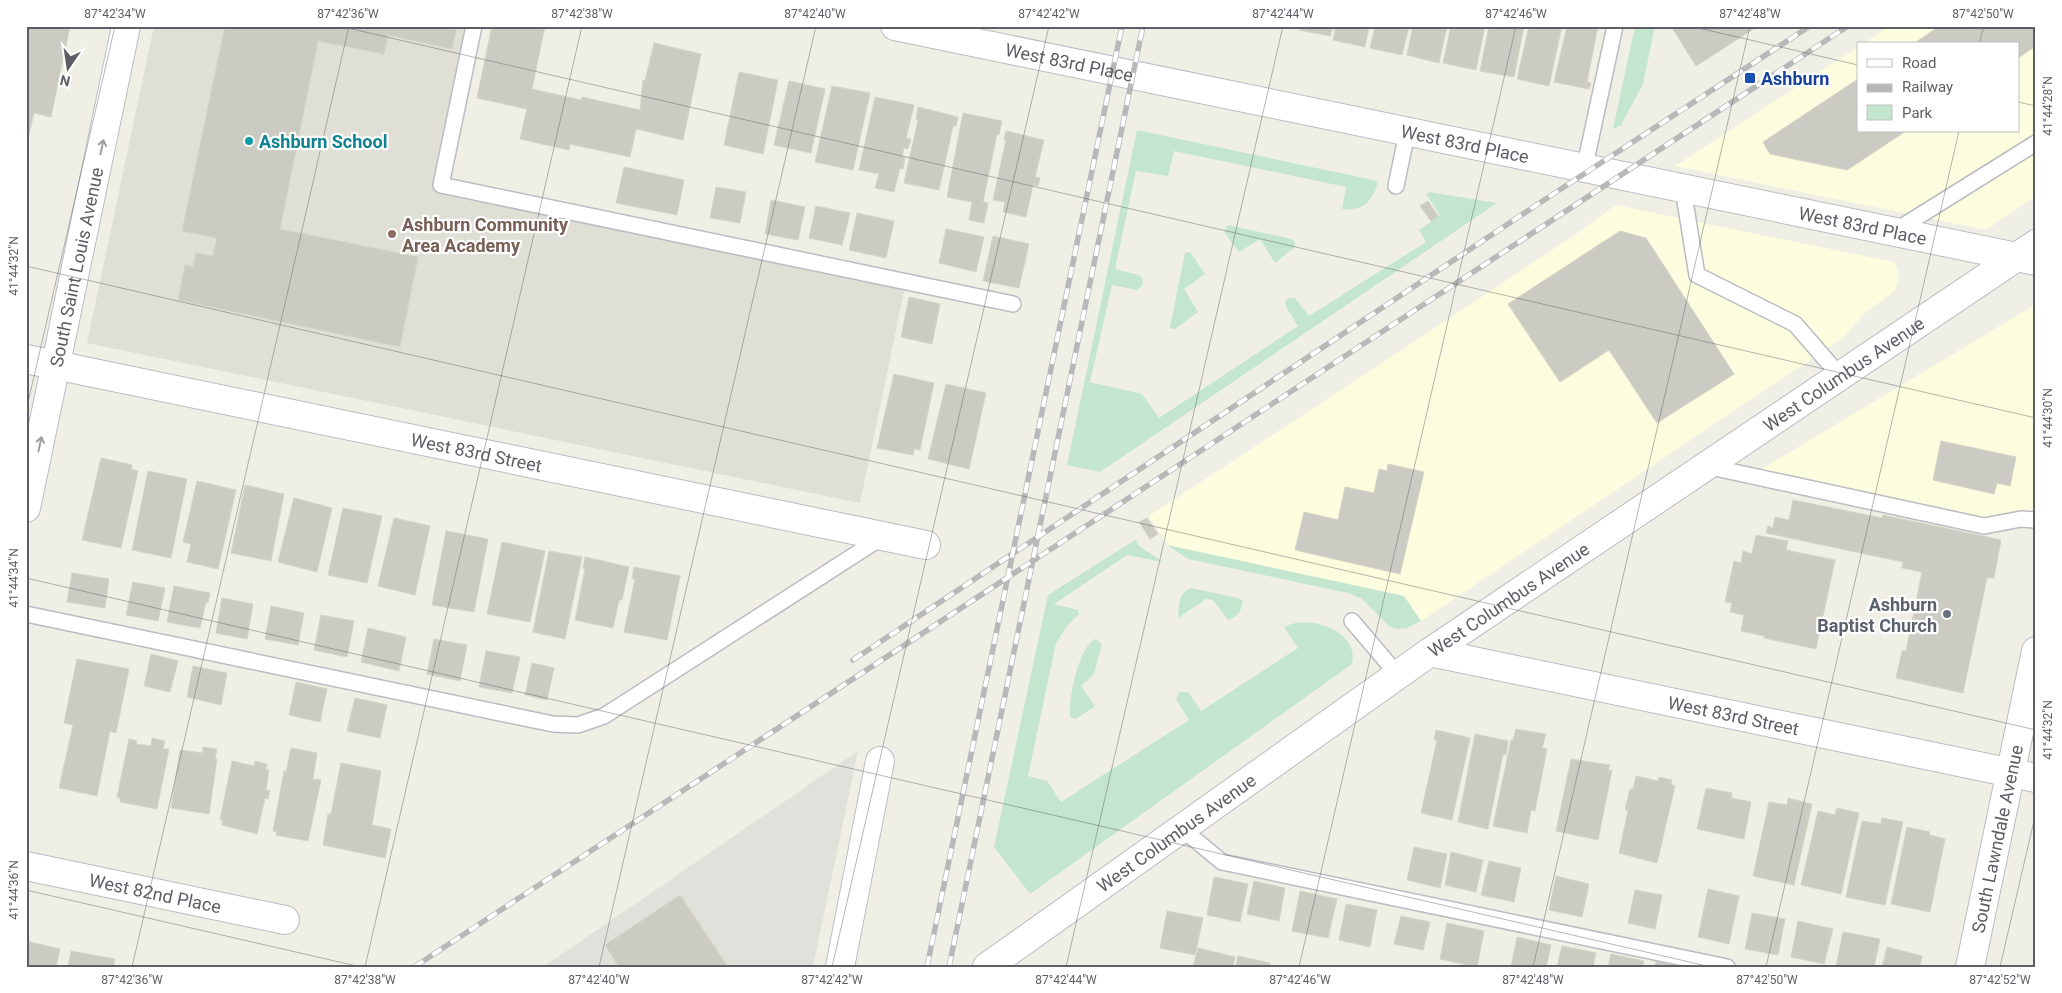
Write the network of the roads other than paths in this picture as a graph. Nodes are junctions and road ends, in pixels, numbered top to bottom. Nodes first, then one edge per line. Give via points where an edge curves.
1 (126, 26) edge
2 (474, 26) edge
3 (895, 26) edge
4 (1615, 26) edge
5 (1407, 133) junction
6 (2036, 143) edge
7 (1584, 170) junction
8 (1396, 186) dead end
9 (1683, 189) junction
10 (1894, 232) junction
11 (2029, 254) edge
12 (1013, 304) dead end
13 (26, 359) edge
14 (56, 366) junction
15 (1840, 376) junction
16 (1706, 466) junction
17 (26, 508) edge
18 (2036, 520) edge
19 (884, 536) junction
20 (926, 545) dead end
21 (26, 614) edge
22 (1352, 621) dead end
23 (2036, 651) edge
24 (1430, 652) junction
25 (1398, 675) junction
26 (880, 762) dead end
27 (2023, 775) edge
28 (1182, 829) junction
29 (26, 866) edge
30 (285, 920) dead end
31 (840, 967) edge
32 (987, 967) edge
33 (1727, 967) edge
34 (1970, 967) edge

14 -> 1 street, South Saint Louis Avenue
2 - 12 lane via 441,185
3 - 5 street, West 83rd Place
4 - 7 lane
5 - 7 street, West 83rd Place
5 - 8 lane
6 - 10 lane
7 - 9 street, West 83rd Place
9 - 10 street, West 83rd Place
9 - 15 lane via 1696,275 1796,324
10 - 11 street, West 83rd Place
11 - 15 street, West Columbus Avenue
13 - 14 street, West 83rd Street
17 -> 14 street, South Saint Louis Avenue
14 - 19 street, West 83rd Street
15 - 16 street, West Columbus Avenue
16 - 18 lane via 1984,526 2021,519
16 - 24 street, West Columbus Avenue
19 - 20 street, West 83rd Street
19 - 21 lane via 604,716 578,725 553,724
22 - 25 lane
23 - 27 street, South Lawndale Avenue
24 - 25 street, West Columbus Avenue
24 - 27 street, West 83rd Street
25 - 28 street, West Columbus Avenue
26 - 31 street
27 - 34 street, South Lawndale Avenue
28 - 32 street, West Columbus Avenue
28 - 33 lane via 1222,862
29 - 30 street, West 82nd Place

